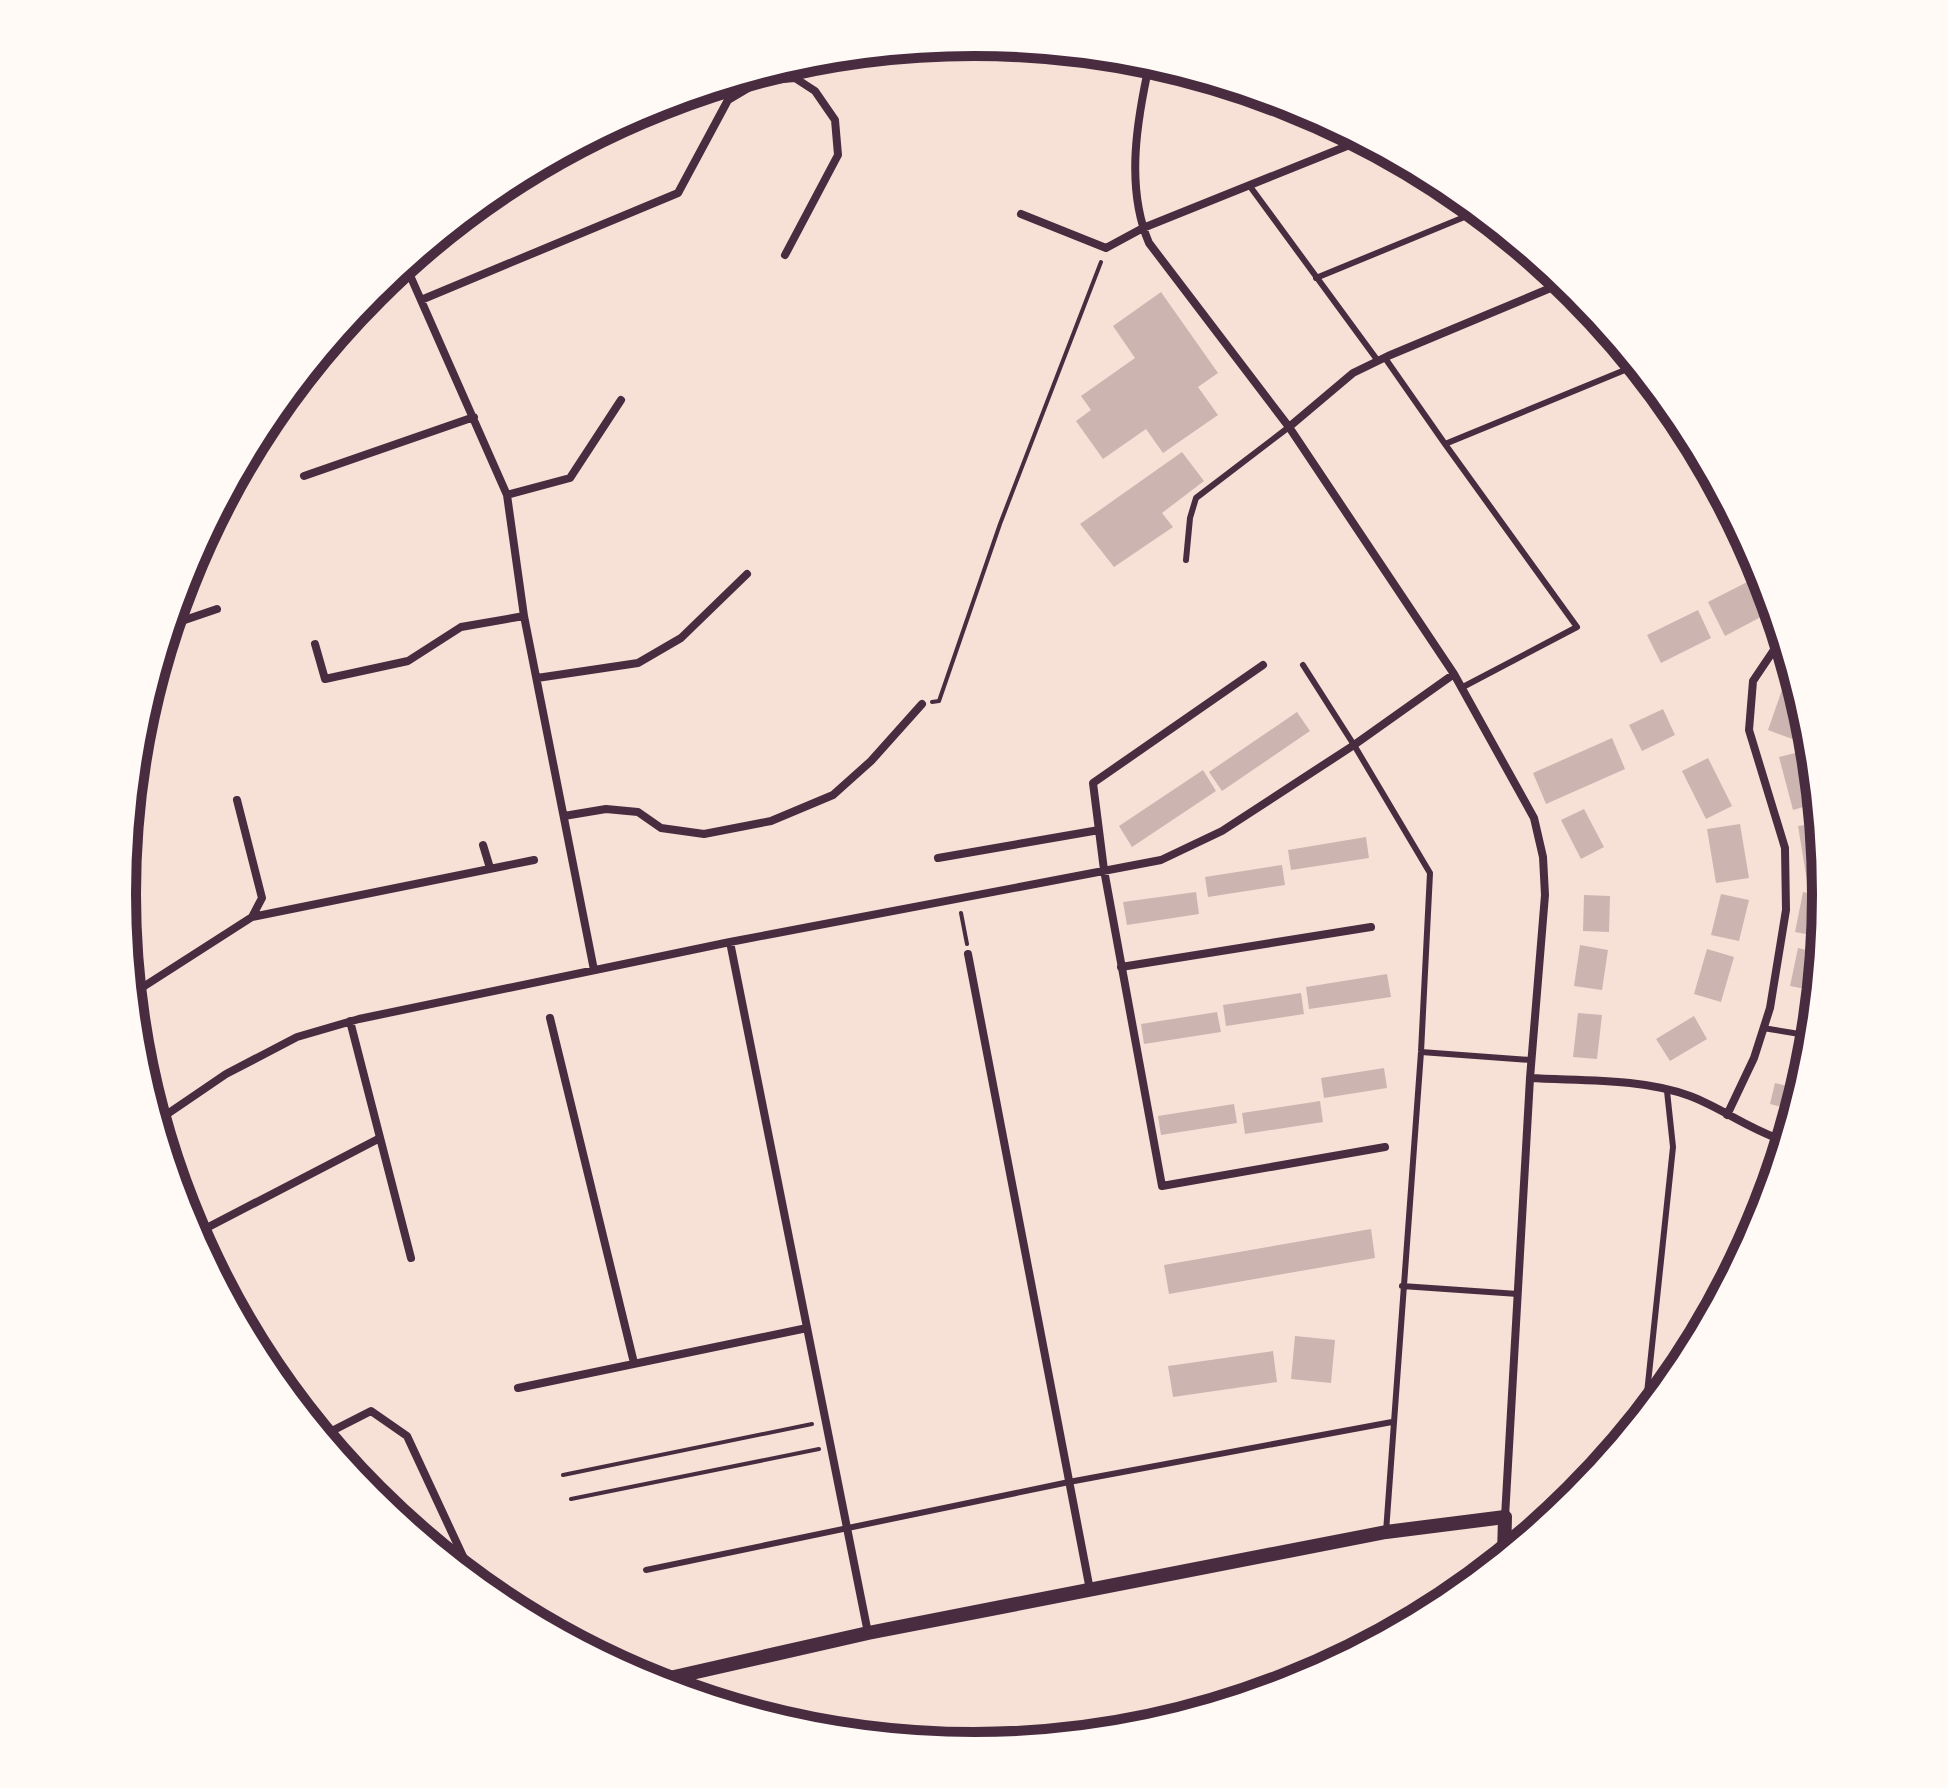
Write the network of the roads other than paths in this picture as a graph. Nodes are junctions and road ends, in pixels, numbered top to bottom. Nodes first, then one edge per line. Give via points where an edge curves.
1 (1147, 74) edge
2 (781, 79) edge
3 (750, 87) edge
4 (1350, 145) edge
5 (1249, 185) junction
6 (1021, 214) dead end
7 (1466, 216) edge
8 (1143, 228) junction
9 (785, 255) dead end
10 (410, 274) edge
11 (1316, 278) junction
12 (1552, 287) edge
13 (421, 300) junction
14 (1381, 360) junction
15 (1627, 369) edge
16 (621, 400) dead end
17 (474, 417) junction
18 (1289, 427) junction
19 (1445, 444) junction
20 (304, 476) dead end
21 (507, 495) junction
22 (1186, 560) dead end
23 (747, 574) dead end
24 (217, 609) dead end
25 (524, 616) junction
26 (182, 621) edge
27 (315, 644) dead end
28 (1775, 649) edge
29 (1263, 665) dead end
30 (1303, 665) dead end
31 (1454, 674) junction
32 (537, 678) junction
33 (1461, 688) junction
34 (922, 704) road end
35 (1354, 745) junction
36 (237, 800) dead end
37 (564, 816) junction
38 (1099, 830) junction
39 (483, 845) dead end
40 (938, 858) dead end
41 (534, 860) dead end
42 (490, 868) junction
43 (1104, 870) junction
44 (252, 917) junction
45 (1371, 927) dead end
46 (730, 942) junction
47 (968, 954) road end
48 (1121, 967) junction
49 (594, 970) junction
50 (142, 988) edge
51 (550, 1018) dead end
52 (350, 1021) junction
53 (1763, 1028) junction
54 (1800, 1034) edge
55 (1421, 1052) junction
56 (1531, 1060) junction
57 (1530, 1078) junction
58 (1667, 1091) junction
59 (166, 1115) edge
60 (1727, 1115) junction
61 (380, 1138) junction
62 (1775, 1138) edge
63 (1385, 1147) dead end
64 (206, 1228) edge
65 (411, 1258) dead end
66 (1402, 1286) junction
67 (1518, 1294) junction
68 (807, 1328) junction
69 (634, 1363) junction
70 (518, 1388) dead end
71 (1647, 1393) edge
72 (1392, 1422) junction
73 (331, 1431) edge
74 (1069, 1482) junction
75 (1505, 1517) junction
76 (847, 1528) junction
77 (1386, 1532) junction
78 (1508, 1539) edge
79 (466, 1561) edge
80 (646, 1570) dead end
81 (1090, 1590) junction
82 (868, 1633) junction
83 (676, 1677) edge

1 - 8 street via 1135,152
2 - 9 street via 795,78 815,91 835,120 838,155
3 - 13 street via 728,100 678,193
4 - 5 street
5 - 8 street
5 - 11 lane
6 - 8 street via 1106,248
7 - 11 lane
8 - 18 street via 1162,262
10 - 13 street
11 - 14 lane
12 - 14 street
13 - 17 street
14 - 18 street via 1353,373
14 - 19 lane
15 - 19 lane
16 - 21 street via 570,478
17 - 20 street
17 - 21 street
18 - 22 lane via 1196,498
18 - 31 street
19 - 33 lane via 1577,627
21 - 25 street
23 - 32 street via 681,638 638,663
24 - 26 street
25 - 27 street via 461,627 408,661 325,679
25 - 32 street
28 - 53 street via 1753,681 1749,730 1785,848 1786,910
29 - 38 street via 1093,783
30 - 35 lane
31 - 33 street
31 - 35 street
32 - 37 street
33 - 56 street via 1534,818 1543,857 1545,895
34 - 37 street via 833,795 771,821 704,834 661,828 638,812 606,809
35 - 43 street via 1222,831 1161,860
35 - 55 lane via 1430,873
36 - 44 street via 262,898
37 - 49 street
38 - 40 street
38 - 43 street
39 - 42 street
41 - 42 street
42 - 44 street
43 - 46 street
43 - 48 street
44 - 50 street
45 - 48 street
46 - 49 street
46 - 68 street
47 - 74 street
48 - 63 street via 1162,1186
49 - 52 street
51 - 69 street
52 - 59 street via 297,1037
52 - 61 street
53 - 54 lane
53 - 60 street
55 - 56 lane
55 - 66 lane
56 - 57 street
57 - 58 street via 1631,1083
57 - 67 street
58 - 60 street
58 - 71 lane via 1673,1147
60 - 62 street
61 - 64 street
61 - 65 street
66 - 67 lane
66 - 72 lane
67 - 75 street
68 - 69 street
68 - 76 street
69 - 70 street
72 - 74 lane
72 - 77 lane
73 - 79 street via 371,1411 407,1436
74 - 76 lane
74 - 81 street
75 - 77 street
75 - 78 street
76 - 80 lane
76 - 82 street
77 - 81 street
81 - 82 street
82 - 83 street

